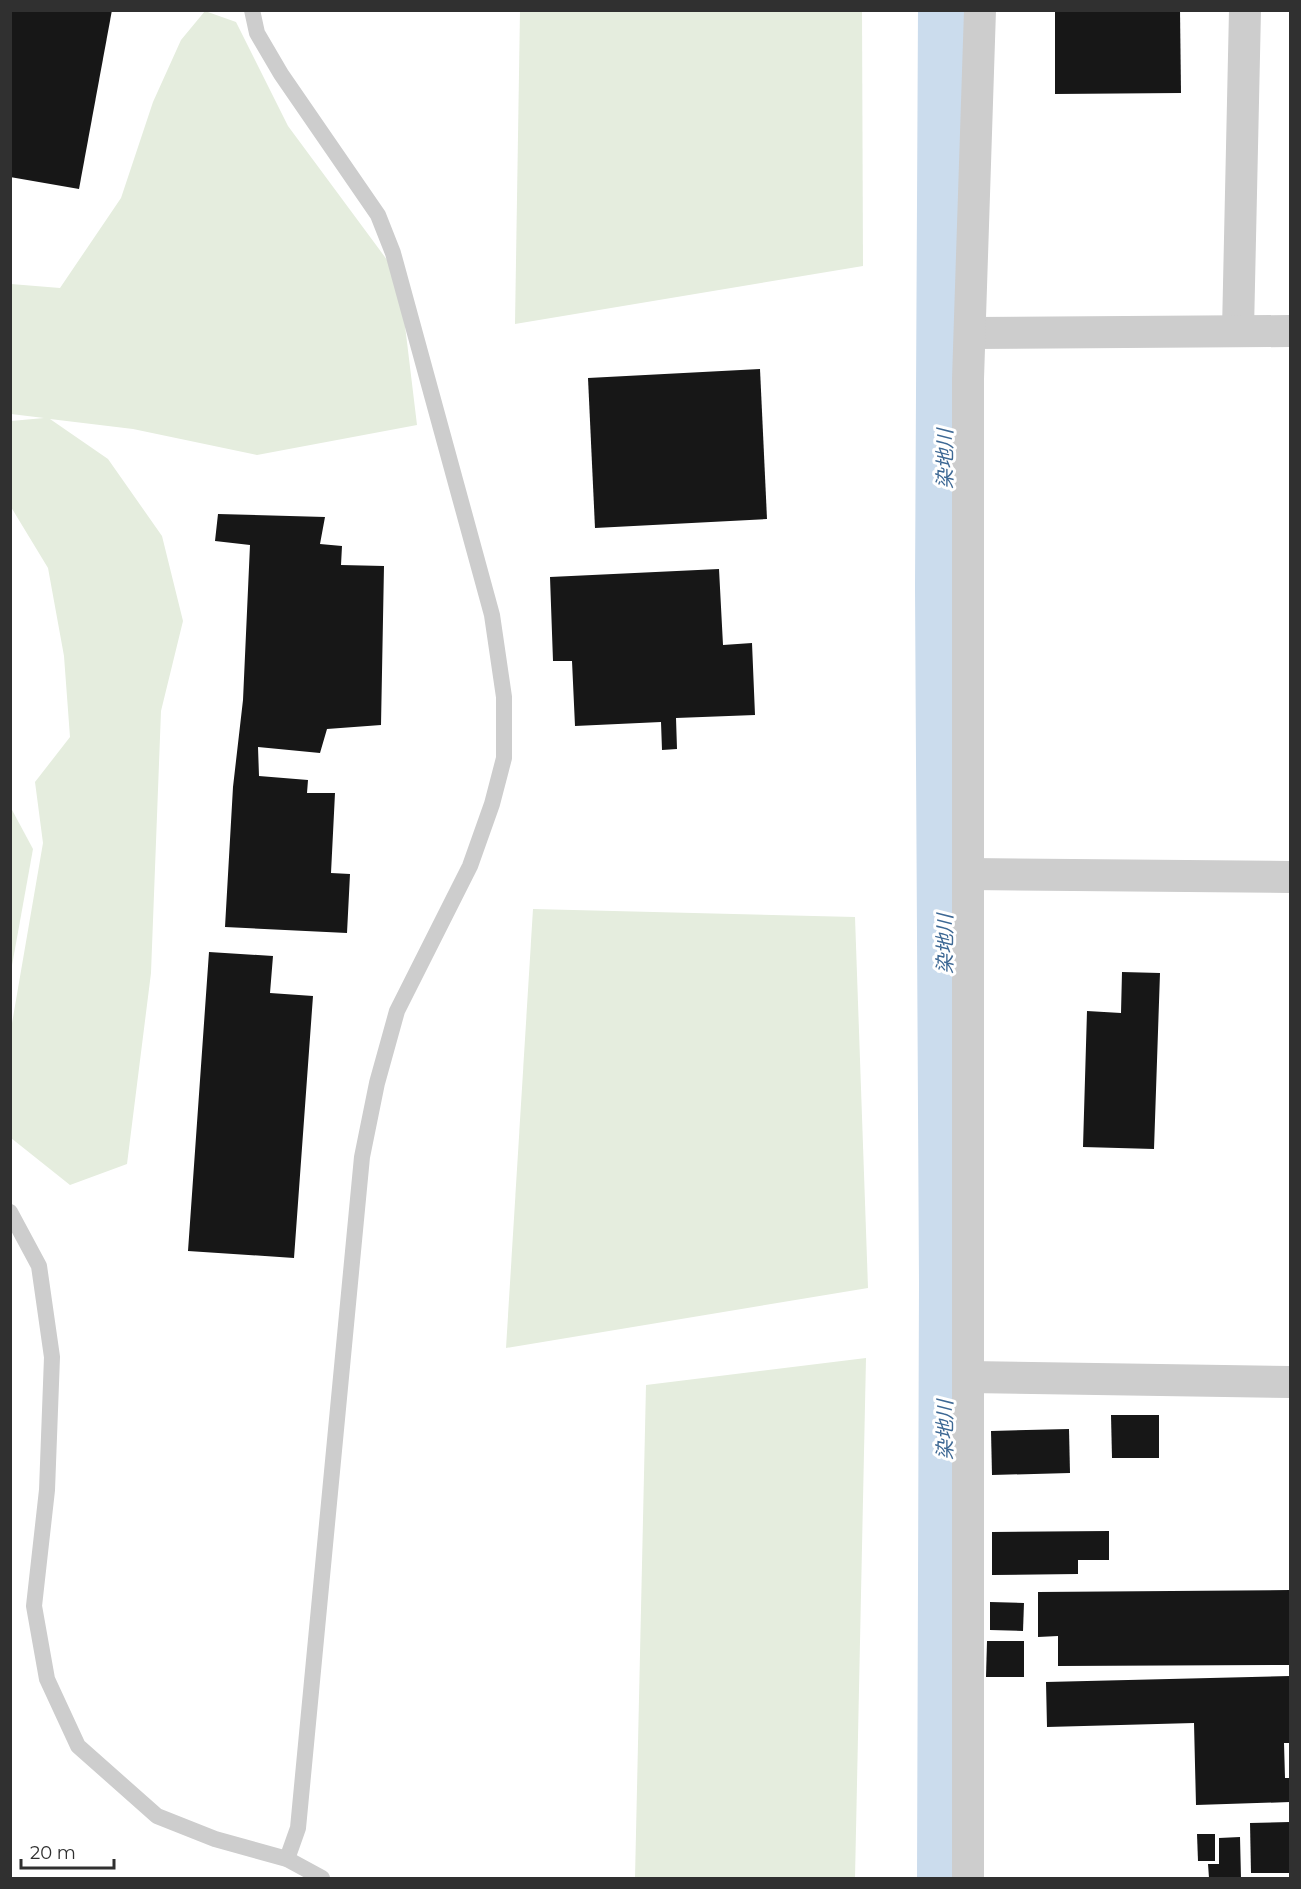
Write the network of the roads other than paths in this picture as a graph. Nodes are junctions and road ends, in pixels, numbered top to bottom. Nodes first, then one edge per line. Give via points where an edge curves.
1 (252, 10) edge
2 (980, 10) edge
3 (1245, 10) edge
4 (1238, 330) junction
5 (1290, 332) edge
6 (972, 333) junction
7 (969, 874) junction
8 (1290, 877) edge
9 (10, 1212) edge
10 (969, 1377) junction
11 (1290, 1382) edge
12 (286, 1859) junction
13 (322, 1878) edge
14 (968, 1878) edge

1 - 12 lane via 257,33 378,215 393,253 492,615 504,697 504,758 492,804 470,866 397,1011 362,1157 298,1828
2 - 6 street
3 - 4 street
4 - 5 street
4 - 6 street
6 - 7 street
7 - 8 street
7 - 10 street
9 - 12 lane via 39,1266 52,1357 47,1490 34,1606 47,1679 78,1746 157,1816 215,1839
10 - 11 street
10 - 14 street
12 - 13 lane

